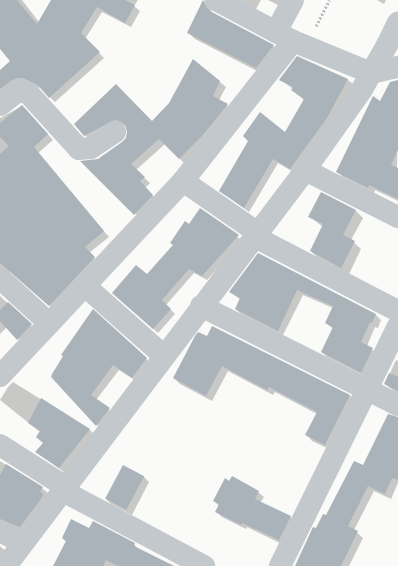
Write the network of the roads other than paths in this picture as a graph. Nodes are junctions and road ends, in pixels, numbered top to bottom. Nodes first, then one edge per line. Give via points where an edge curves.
1 (216, 0) edge
2 (293, 0) edge
3 (398, 22) edge
4 (292, 40) junction
5 (398, 67) edge
6 (371, 73) junction
7 (0, 106) edge
8 (115, 132) dead end
9 (305, 170) junction
10 (183, 181) junction
11 (398, 217) edge
12 (256, 235) junction
13 (0, 278) edge
14 (84, 285) junction
15 (201, 306) junction
16 (398, 311) edge
17 (49, 323) junction
18 (398, 326) edge
19 (164, 356) junction
20 (0, 376) edge
21 (367, 390) junction
22 (398, 405) edge
23 (0, 445) edge
24 (65, 489) junction
25 (0, 531) edge
26 (23, 543) junction
27 (11, 565) edge
28 (204, 566) edge
29 (280, 566) edge

1 - 4 street
2 - 4 street
3 - 6 street
4 - 6 street
4 - 10 street
5 - 6 street
6 - 9 street
7 - 8 street via 19,90 29,94 79,149 91,148
9 - 11 street
9 - 12 street
10 - 12 street
10 - 14 street
12 - 15 street
12 - 16 street
13 - 17 street
14 - 17 street
14 - 19 street
15 - 19 street
15 - 21 street
17 - 20 street
18 - 21 street
19 - 24 street
21 - 22 street
21 - 29 street
23 - 24 street
24 - 26 street
24 - 28 street
25 - 26 street
26 - 27 street

